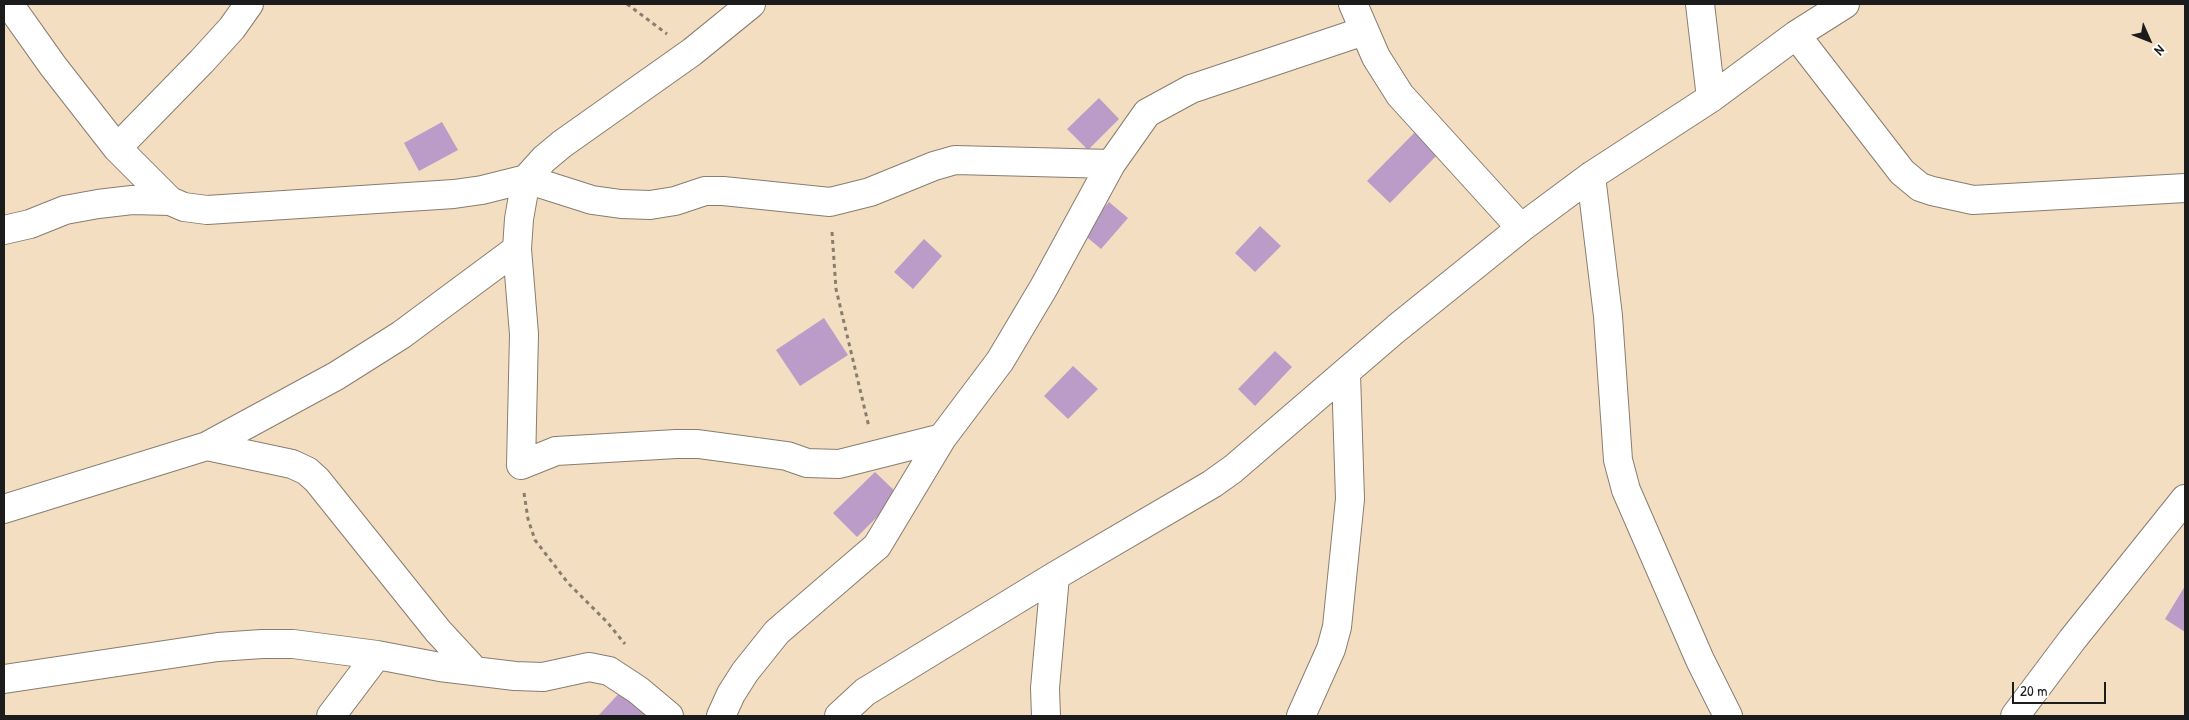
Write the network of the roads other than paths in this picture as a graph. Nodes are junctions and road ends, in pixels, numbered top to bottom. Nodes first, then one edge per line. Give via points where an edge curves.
1 (9, 4) edge
2 (249, 4) edge
3 (751, 4) edge
4 (1353, 4) edge
5 (1700, 4) edge
6 (1845, 4) edge
7 (1364, 31) junction
8 (1796, 35) junction
9 (1711, 98) junction
10 (117, 148) junction
11 (1111, 164) junction
12 (1591, 176) junction
13 (526, 180) junction
14 (2185, 188) edge
15 (170, 200) junction
16 (1521, 228) junction
17 (4, 230) edge
18 (517, 249) junction
19 (1346, 374) junction
20 (942, 438) junction
21 (207, 446) junction
22 (2185, 499) edge
23 (4, 509) edge
24 (1055, 576) junction
25 (377, 655) junction
26 (475, 671) junction
27 (4, 679) edge
28 (331, 716) edge
29 (669, 716) edge
30 (721, 716) edge
31 (839, 716) edge
32 (1046, 716) edge
33 (1301, 716) edge
34 (1728, 716) edge
35 (2015, 716) edge

1 - 10 street
2 - 10 street via 202,61
3 - 13 street via 692,52 562,144
4 - 7 street
5 - 9 street
6 - 8 street
7 - 11 street via 1191,88 1147,113
7 - 16 street via 1400,95
8 - 9 street
8 - 14 street via 1902,172 1926,189 1973,200
9 - 12 street
10 - 15 street
11 - 13 street via 955,160 870,192 830,202 705,191 650,205 620,204 592,200
11 - 20 street via 1000,360
12 - 16 street
12 - 34 street via 1608,316 1618,460 1626,490
13 - 15 street via 454,194 208,210 184,207
13 - 18 street
15 - 17 street via 98,204 65,210
16 - 19 street
18 - 20 street via 524,334 521,465 556,451 676,444 777,454 808,463 839,464
18 - 21 street via 401,335 336,376
19 - 24 street via 1212,484
19 - 33 street via 1350,498 1338,627
20 - 30 street via 877,546 777,632 745,672
21 - 23 street
21 - 26 street via 292,464 312,475 438,631
22 - 35 street
24 - 31 street via 866,692
24 - 32 street via 1045,688
25 - 26 street
25 - 27 street via 293,644 244,645
25 - 28 street
26 - 29 street via 543,677 589,667 609,671

